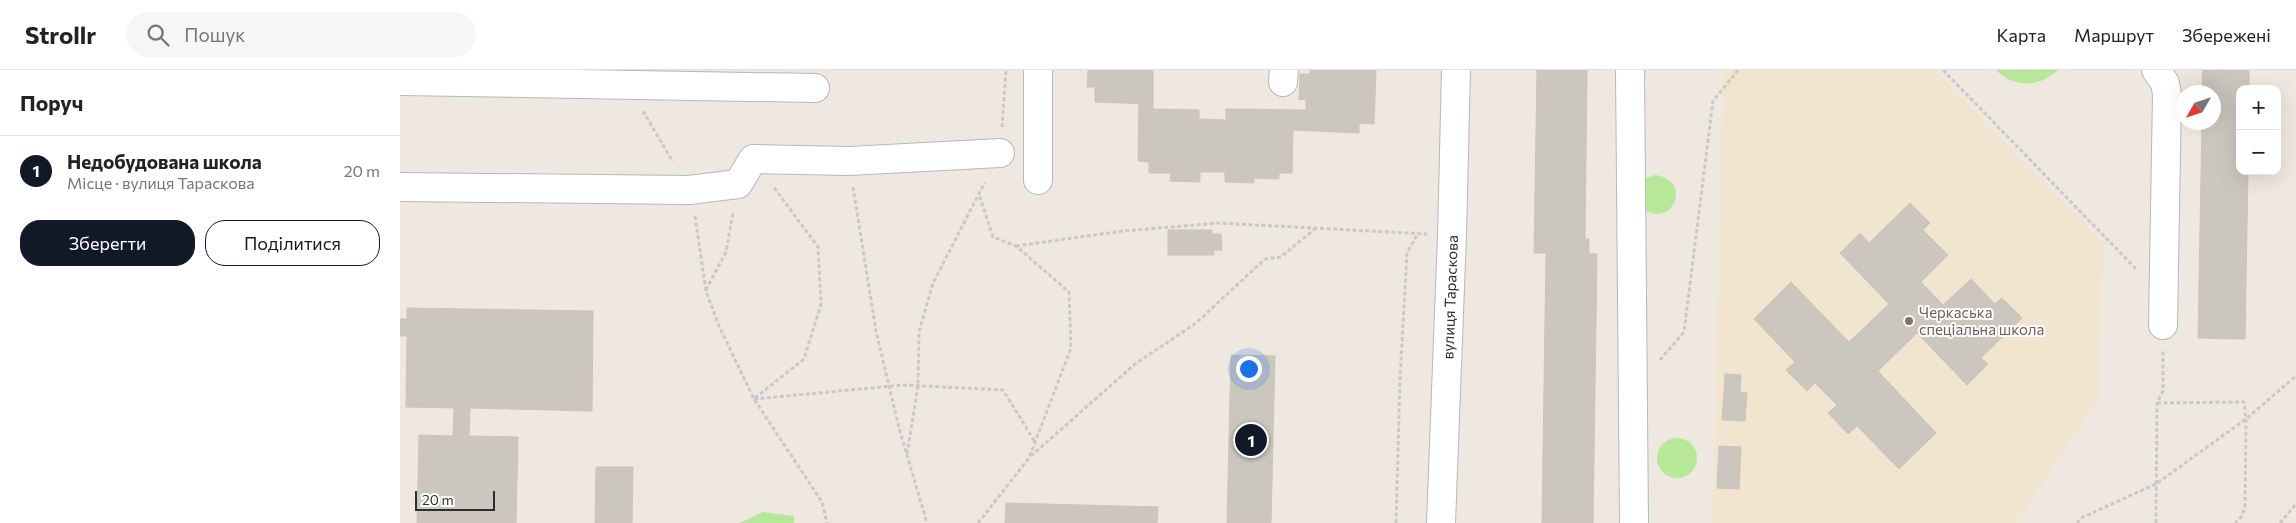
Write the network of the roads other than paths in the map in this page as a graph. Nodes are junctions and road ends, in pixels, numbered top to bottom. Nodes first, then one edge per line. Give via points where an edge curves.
1 (1038, 70) edge
2 (1456, 70) edge
3 (1630, 70) edge
4 (2156, 70) edge
5 (400, 81) edge
6 (814, 88) dead end
7 (1000, 153) road end
8 (1038, 180) dead end
9 (400, 187) edge
10 (2163, 325) road end
11 (1441, 523) edge
12 (1634, 523) edge

1 - 8 street
2 - 11 street, вулиця Тараскова
3 - 12 street
4 - 10 street via 2165,83 2167,94
5 - 6 street
7 - 9 street via 849,161 753,159 738,184 688,190

